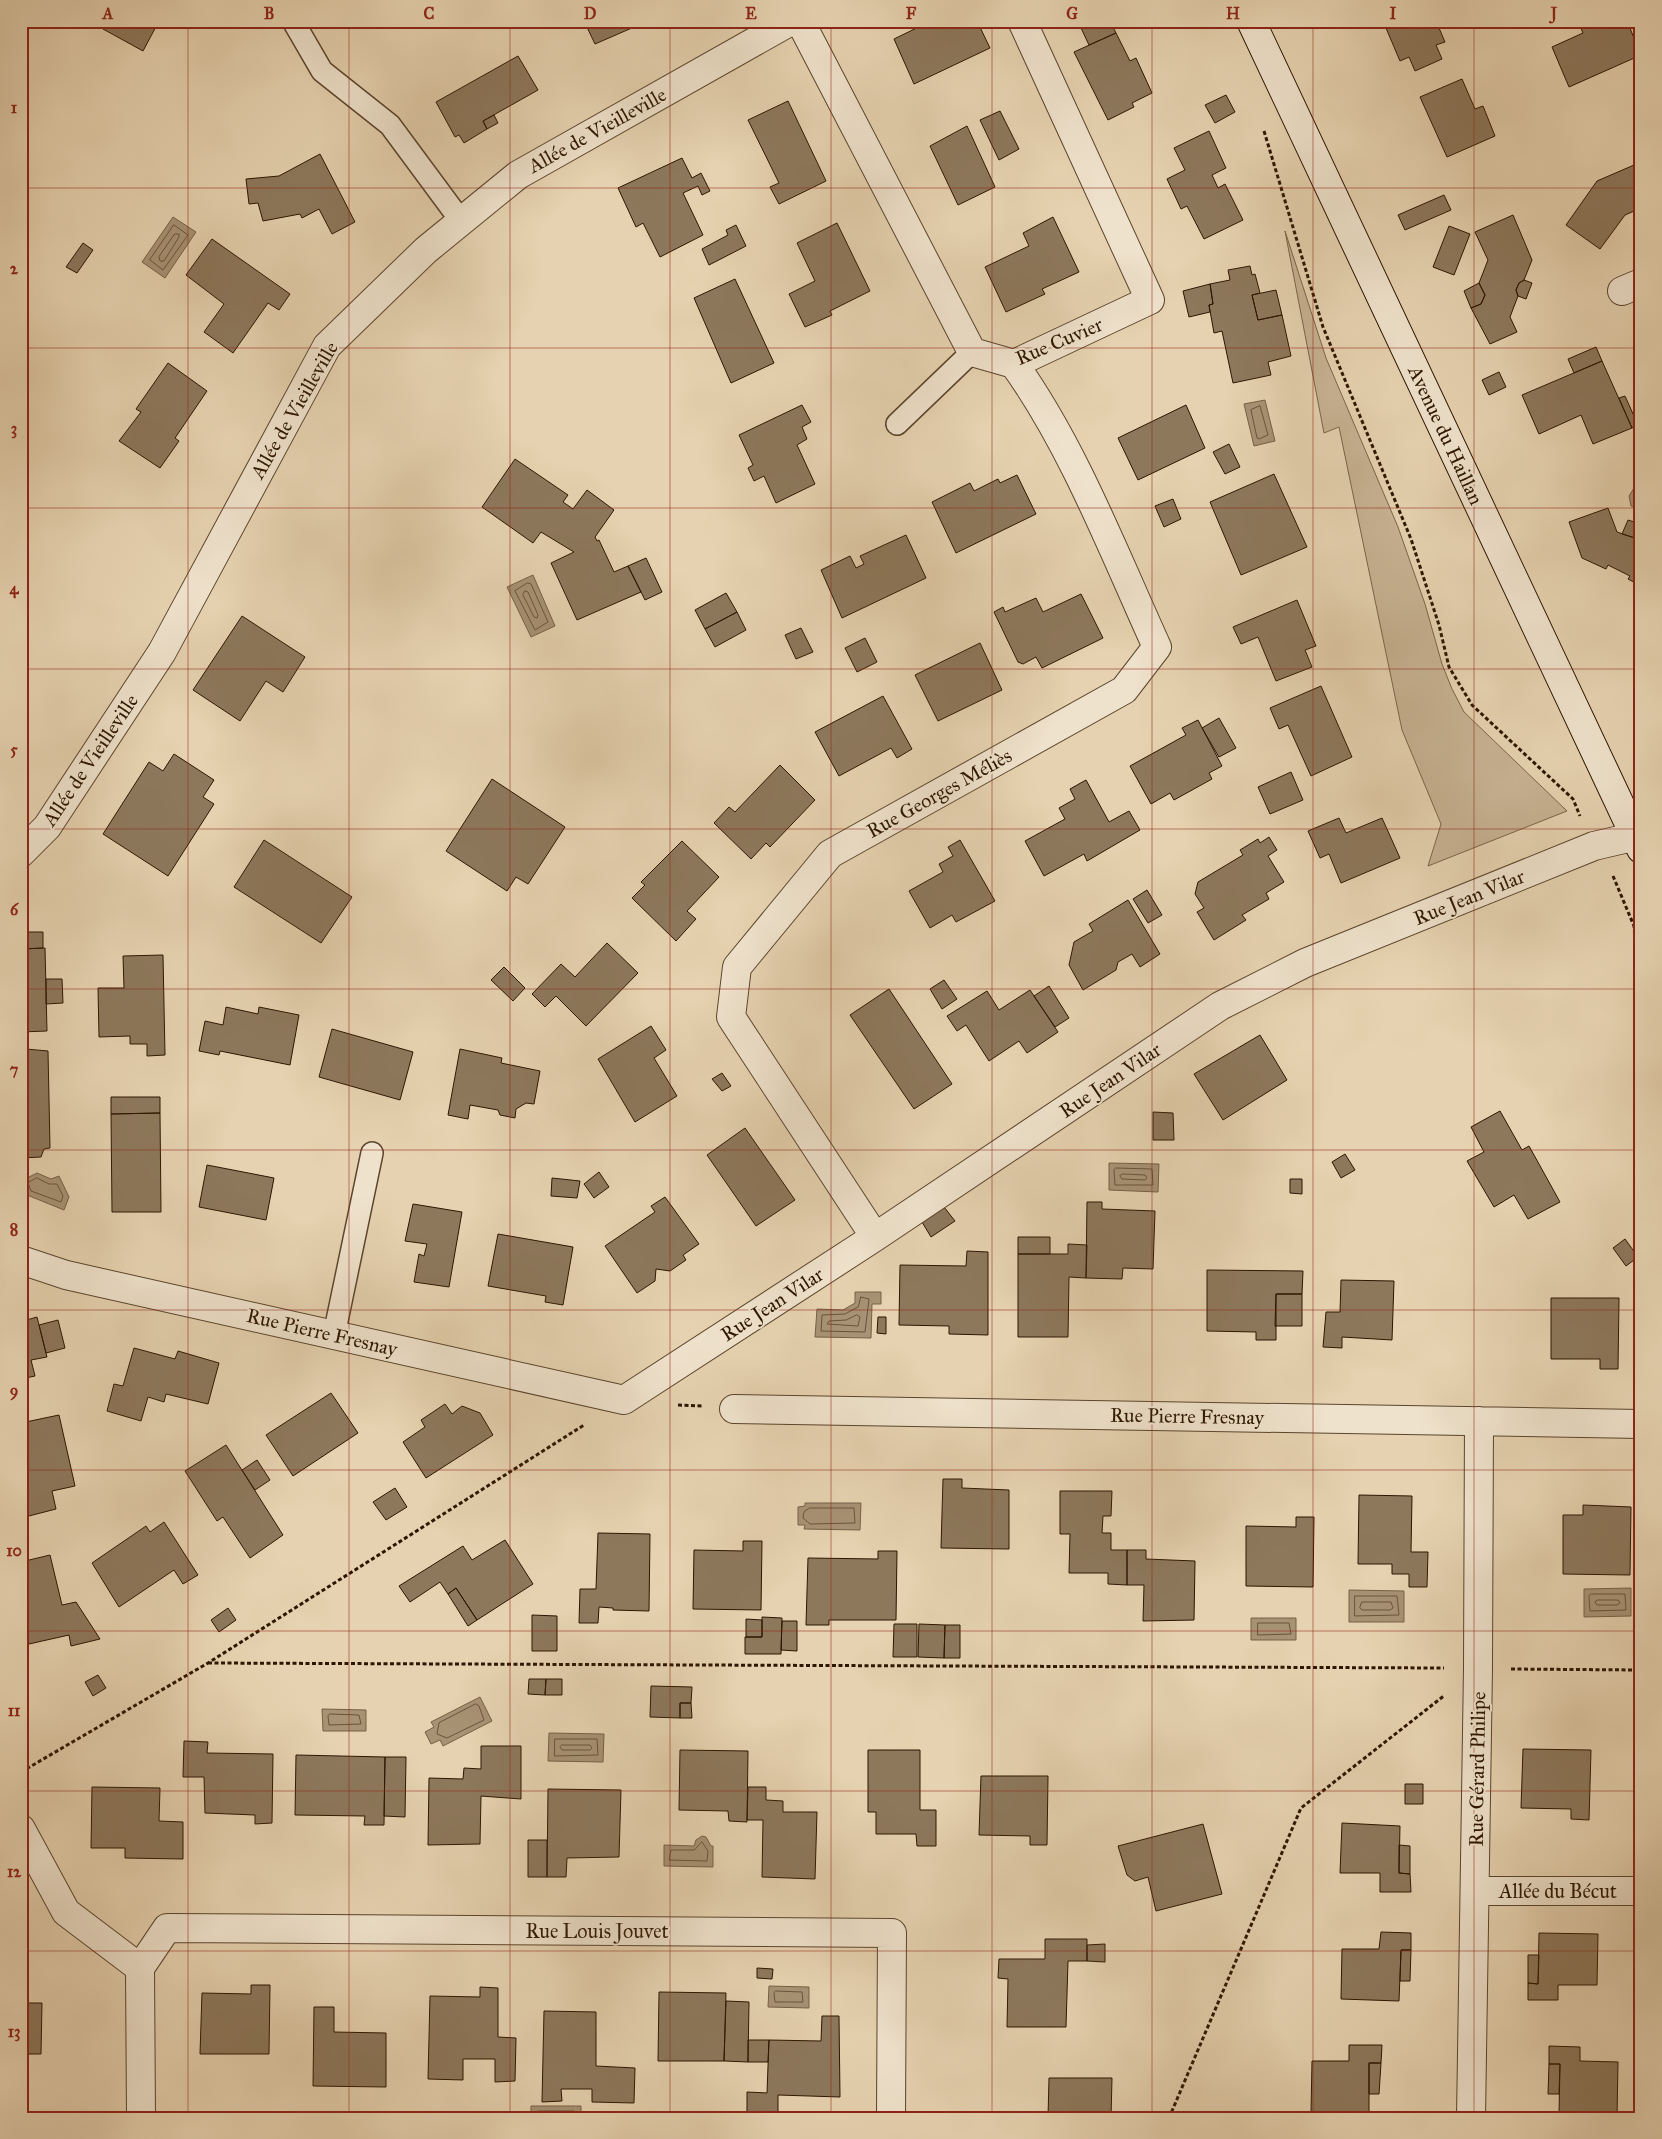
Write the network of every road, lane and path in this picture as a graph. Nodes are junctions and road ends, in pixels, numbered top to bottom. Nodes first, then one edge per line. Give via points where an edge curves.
1 (293, 21) edge
2 (791, 21) edge
3 (800, 21) edge
4 (1022, 21) edge
5 (1251, 21) edge
6 (1262, 128) dead end
7 (461, 221) junction
8 (972, 352) junction
9 (1014, 364) junction
10 (897, 424) dead end
11 (1639, 840) edge
12 (1594, 846) junction
13 (21, 853) edge
14 (1641, 975) edge
15 (372, 1153) dead end
16 (875, 1237) junction
17 (21, 1260) edge
18 (334, 1335) junction
19 (624, 1400) junction
20 (734, 1409) dead end
21 (1479, 1421) junction
22 (1641, 1424) edge
23 (208, 1663) junction
24 (1478, 1668) junction
25 (1641, 1670) edge
26 (21, 1772) edge
27 (21, 1829) edge
28 (1475, 1891) junction
29 (1641, 1891) edge
30 (140, 1968) junction
31 (141, 2118) edge
32 (891, 2118) edge
33 (1169, 2118) edge
34 (1471, 2118) edge

1 - 7 lane via 322,71 390,125
2 - 7 street, Allée de Vieilleville via 518,174
3 - 8 street
4 - 9 street, Rue Cuvier via 1150,300
5 - 11 street, Avenue du Haillan
6 - 12 path via 1323,327 1411,539 1449,667 1472,705 1573,799
7 - 13 street, Allée de Vieilleville via 426,250 326,346 162,652 46,827
8 - 9 street, Rue Cuvier
8 - 10 lane
9 - 16 street, Rue Georges Méliès via 1061,440 1157,647 1124,690 830,854 737,967 732,1017
11 - 12 street, Rue Jean Vilar
12 - 14 path via 1624,898 1634,926
12 - 16 street, Rue Jean Vilar via 1305,964 1220,1006
15 - 18 lane
16 - 19 street, Rue Jean Vilar
17 - 18 street, Rue Pierre Fresnay via 66,1275
18 - 19 street, Rue Pierre Fresnay
19 - 23 path
20 - 21 street, Rue Pierre Fresnay
21 - 22 street, Rue Pierre Fresnay
21 - 24 street, Rue Gérard Philipe
23 - 24 path
23 - 26 path
24 - 25 path
24 - 28 street, Rue Gérard Philipe
24 - 33 path via 1301,1808
27 - 30 street via 66,1912
28 - 29 street, Allée du Bécut
28 - 34 street, Rue Gérard Philipe
30 - 31 street
30 - 32 street, Rue Louis Jouvet via 167,1928 892,1934

